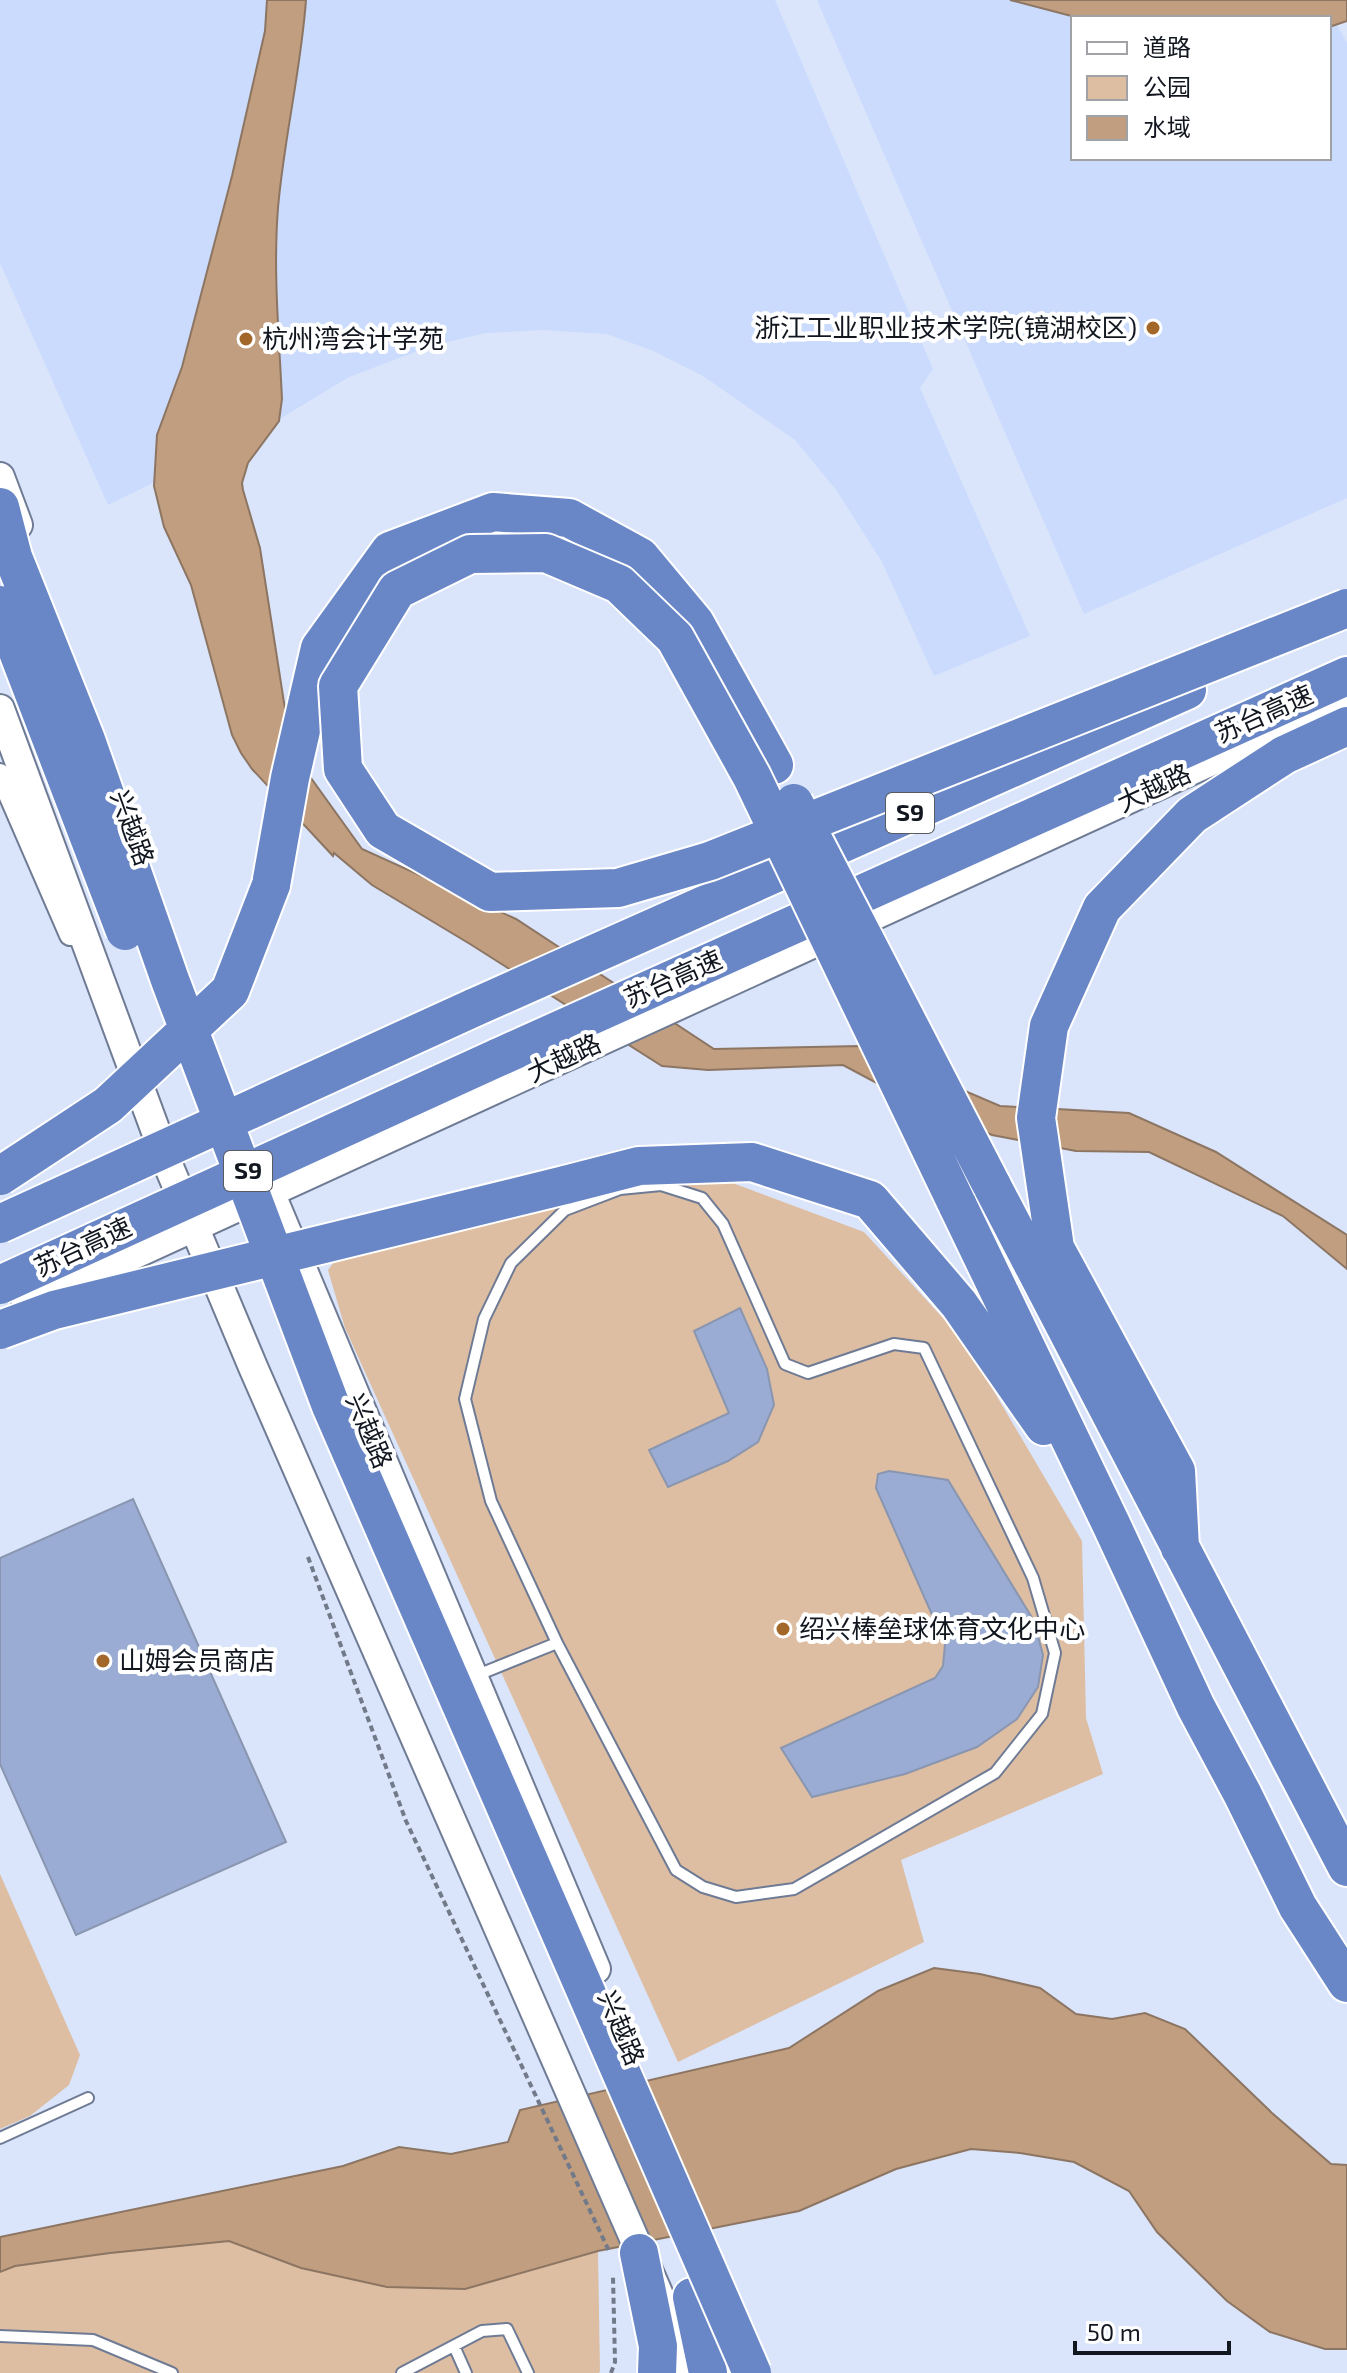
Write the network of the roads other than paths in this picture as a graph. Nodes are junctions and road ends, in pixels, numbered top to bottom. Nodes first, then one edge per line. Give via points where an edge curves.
1 (0, 477) edge
2 (0, 507) edge
3 (6, 542) edge
4 (1347, 595) edge
5 (0, 605) edge
6 (1347, 608) edge
7 (1347, 618) edge
8 (1347, 676) edge
9 (1347, 699) edge
10 (0, 709) edge
11 (1347, 726) edge
12 (0, 774) edge
13 (233, 1101) junction
14 (157, 1136) junction
15 (0, 1176) edge
16 (270, 1192) junction
17 (0, 1207) edge
18 (0, 1224) edge
19 (194, 1228) junction
20 (0, 1285) edge
21 (0, 1316) edge
22 (0, 1330) edge
23 (1111, 1524) junction
24 (1180, 1548) junction
25 (557, 1643) junction
26 (473, 1677) junction
27 (1347, 1867) edge
28 (1347, 1983) edge
29 (88, 2098) dead end
30 (0, 2138) edge
31 (621, 2261) junction
32 (0, 2336) edge
33 (454, 2346) junction
34 (172, 2373) edge
35 (402, 2373) edge
36 (466, 2373) edge
37 (528, 2373) edge
38 (657, 2373) edge
39 (693, 2373) edge
40 (708, 2373) edge
41 (752, 2373) edge
42 (767, 2373) edge

1 - 13 main road, 兴越路
2 - 3 highway
3 - 41 highway, bridge via 86,740 170,980 331,1406
4 - 13 main road
5 - 40 highway, bridge via 311,1415 692,2297
6 - 23 highway, bridge via 1169,678 784,831 769,837 754,843 710,861 618,888 490,892 383,830 343,769 338,686 397,590 470,554 546,553 619,584 675,638 759,792 773,820 780,834
7 - 18 highway, 苏台高速 / S9, bridge
8 - 20 highway, 苏台高速 / S9, bridge
9 - 16 main road, 大越路
10 - 14 main road
11 - 24 highway via 1284,755 1192,815 1102,908 1049,1026 1036,1118 1055,1248 1176,1471
12 - 14 street
13 - 14 main road
13 - 16 main road, 兴越路
14 - 17 main road
14 - 19 main road
15 - 24 highway, bridge via 108,1105 230,991 271,885 320,648 390,551 493,512 569,518 640,557 695,623
16 - 19 main road, 大越路
16 - 26 main road, 兴越路
19 - 21 main road, 大越路
19 - 31 main road via 565,2084
22 - 23 highway, bridge via 54,1310 639,1166 752,1162 870,1200 959,1304
23 - 28 highway via 1298,1907
24 - 27 highway
25 - 25 lane via 676,1870 703,1887 736,1897 794,1889 995,1773 1042,1714 1055,1653 1033,1578 924,1348 894,1344 808,1373 785,1364 723,1224 702,1198 661,1185 620,1189 565,1210 511,1263 484,1319 465,1399 491,1501
25 - 26 lane
26 - 42 main road, 兴越路
29 - 30 lane
31 - 38 highway via 658,2346
31 - 39 main road
32 - 34 lane via 93,2340
33 - 35 lane
33 - 36 lane
33 - 37 lane via 482,2331 507,2329

